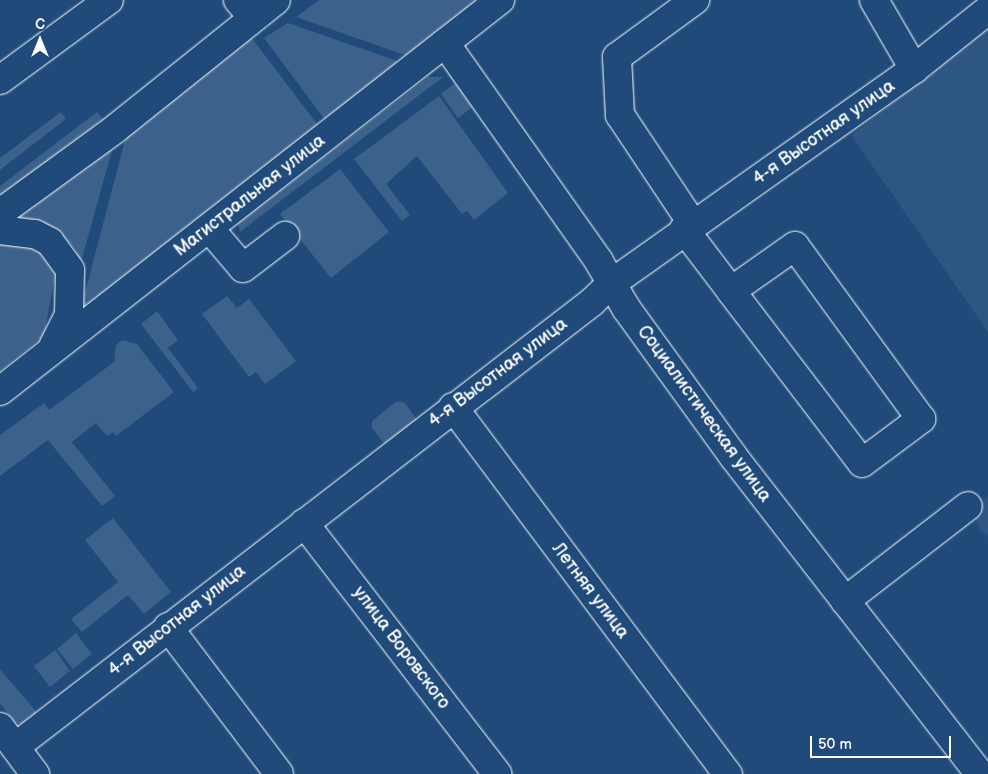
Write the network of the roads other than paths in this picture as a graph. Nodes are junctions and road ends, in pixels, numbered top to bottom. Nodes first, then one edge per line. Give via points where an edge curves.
1 (109, 0) edge
2 (276, 0) edge
3 (500, 0) edge
4 (695, 0) edge
5 (874, 0) edge
6 (246, 9) edge
7 (988, 10) edge
8 (445, 43) junction
9 (914, 69) junction
10 (3, 73) edge
11 (0, 213) edge
12 (688, 226) junction
13 (209, 228) junction
14 (0, 230) edge
15 (285, 236) dead end
16 (612, 283) junction
17 (731, 291) junction
18 (45, 356) junction
19 (0, 391) edge
20 (454, 407) junction
21 (968, 506) dead end
22 (304, 523) junction
23 (845, 601) junction
24 (168, 628) junction
25 (8, 737) edge
26 (35, 774) edge
27 (279, 774) edge
28 (497, 774) edge
29 (728, 774) edge
30 (980, 774) edge

1 - 10 street
2 - 6 street
3 - 8 street, Магистральная улица
4 - 12 street via 617,57 620,115
5 - 9 street
6 - 11 street via 115,129
7 - 9 street, 4-я Высотная улица
8 - 13 street, Магистральная улица
8 - 16 street, Социалистическая улица
9 - 12 street, 4-я Высотная улица via 768,174
12 - 16 street, 4-я Высотная улица
12 - 17 street
13 - 15 street via 243,268
13 - 18 street, Магистральная улица
14 - 18 street via 35,234 50,242 70,270 69,315 62,334
16 - 20 street, 4-я Высотная улица via 592,302
16 - 23 street, Социалистическая улица via 626,308 732,456
17 - 17 street via 862,463 921,419 795,246
18 - 19 street, Магистральная улица
20 - 22 street, 4-я Высотная улица
20 - 29 street, Летняя улица
21 - 23 street
22 - 24 street, 4-я Высотная улица
22 - 28 street, улица Воровского
23 - 30 street, Социалистическая улица
24 - 25 street, 4-я Высотная улица
24 - 27 street
25 - 26 street

